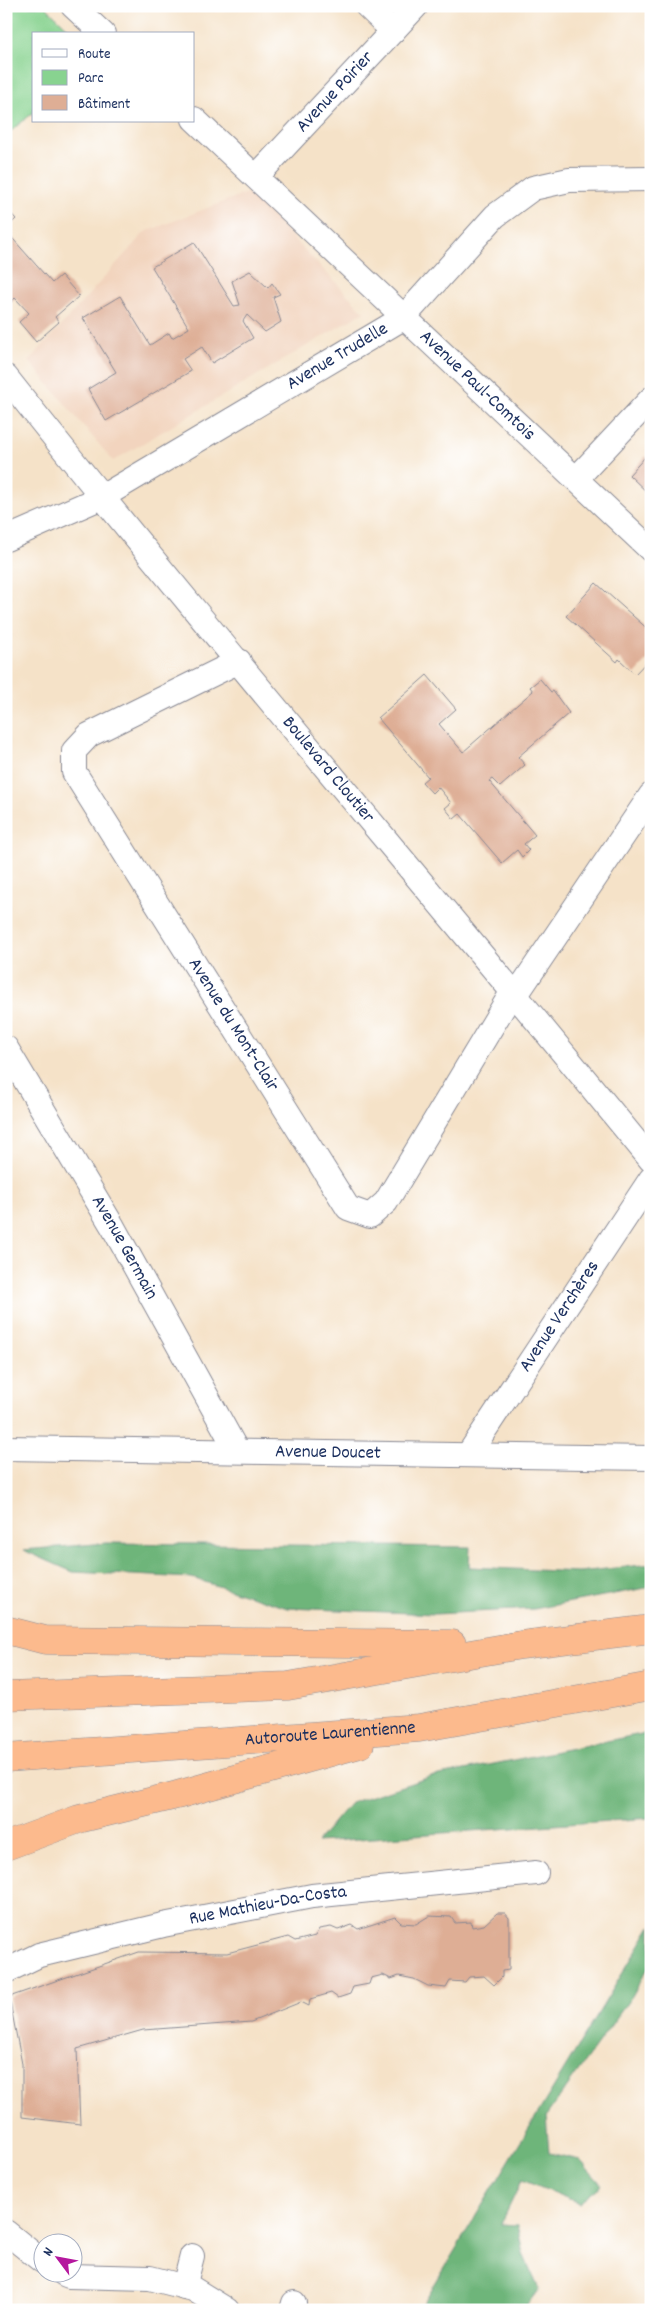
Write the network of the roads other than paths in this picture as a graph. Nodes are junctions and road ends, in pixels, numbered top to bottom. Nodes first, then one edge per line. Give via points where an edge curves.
1 (73, 6) edge
2 (367, 6) edge
3 (416, 6) edge
4 (393, 31) junction
5 (100, 32) edge
6 (195, 120) edge
7 (256, 177) junction
8 (651, 178) edge
9 (403, 318) junction
10 (6, 377) edge
11 (651, 399) edge
12 (576, 479) junction
13 (102, 497) junction
14 (6, 539) edge
15 (651, 550) edge
16 (239, 661) junction
17 (651, 795) edge
18 (514, 993) junction
19 (6, 1048) edge
20 (651, 1160) edge
21 (651, 1179) edge
22 (6, 1448) edge
23 (237, 1451) junction
24 (468, 1454) junction
25 (651, 1458) edge
26 (651, 1629) edge
27 (6, 1630) edge
28 (521, 1644) junction
29 (651, 1686) edge
30 (6, 1696) edge
31 (419, 1728) junction
32 (6, 1758) edge
33 (6, 1846) edge
34 (536, 1873) dead end
35 (6, 1971) edge
36 (6, 2232) edge
37 (32, 2253) edge
38 (192, 2256) dead end
39 (82, 2276) edge
40 (184, 2287) junction
41 (228, 2310) edge

1 - 5 street
2 - 4 street
3 - 4 street, Avenue Poirier
4 - 7 street, Avenue Poirier
6 - 7 street, Avenue Paul-Comtois
7 - 9 street, Avenue Paul-Comtois
8 - 9 street, Avenue Trudelle via 569,180 533,188 495,216
9 - 12 street, Avenue Paul-Comtois
9 - 13 street, Avenue Trudelle
10 - 13 street, Boulevard Cloutier
11 - 12 street
12 - 15 street, Avenue Paul-Comtois
13 - 14 street, Avenue Trudelle
13 - 16 street, Boulevard Cloutier
16 - 18 street, Boulevard Cloutier
16 - 18 street, Avenue du Mont-Clair via 90,735 74,751 74,772 348,1208 370,1216 386,1202
17 - 18 street, Avenue du Mont-Clair
18 - 20 street, Boulevard Cloutier
19 - 23 street, Avenue Germain via 113,1227
21 - 24 street, Avenue Verchères
22 - 23 street, Avenue Doucet
23 - 24 street, Avenue Doucet
24 - 25 street, Avenue Doucet
26 - 28 highway
27 - 28 highway via 45,1640
28 - 30 highway via 288,1686
29 - 31 highway, Autoroute Laurentienne
31 - 32 highway, Autoroute Laurentienne
31 - 33 highway via 79,1819
34 - 35 street, Rue Mathieu-Da-Costa via 312,1896 163,1925 39,1955
36 - 37 street
38 - 40 street
39 - 40 street via 150,2278
40 - 41 street

